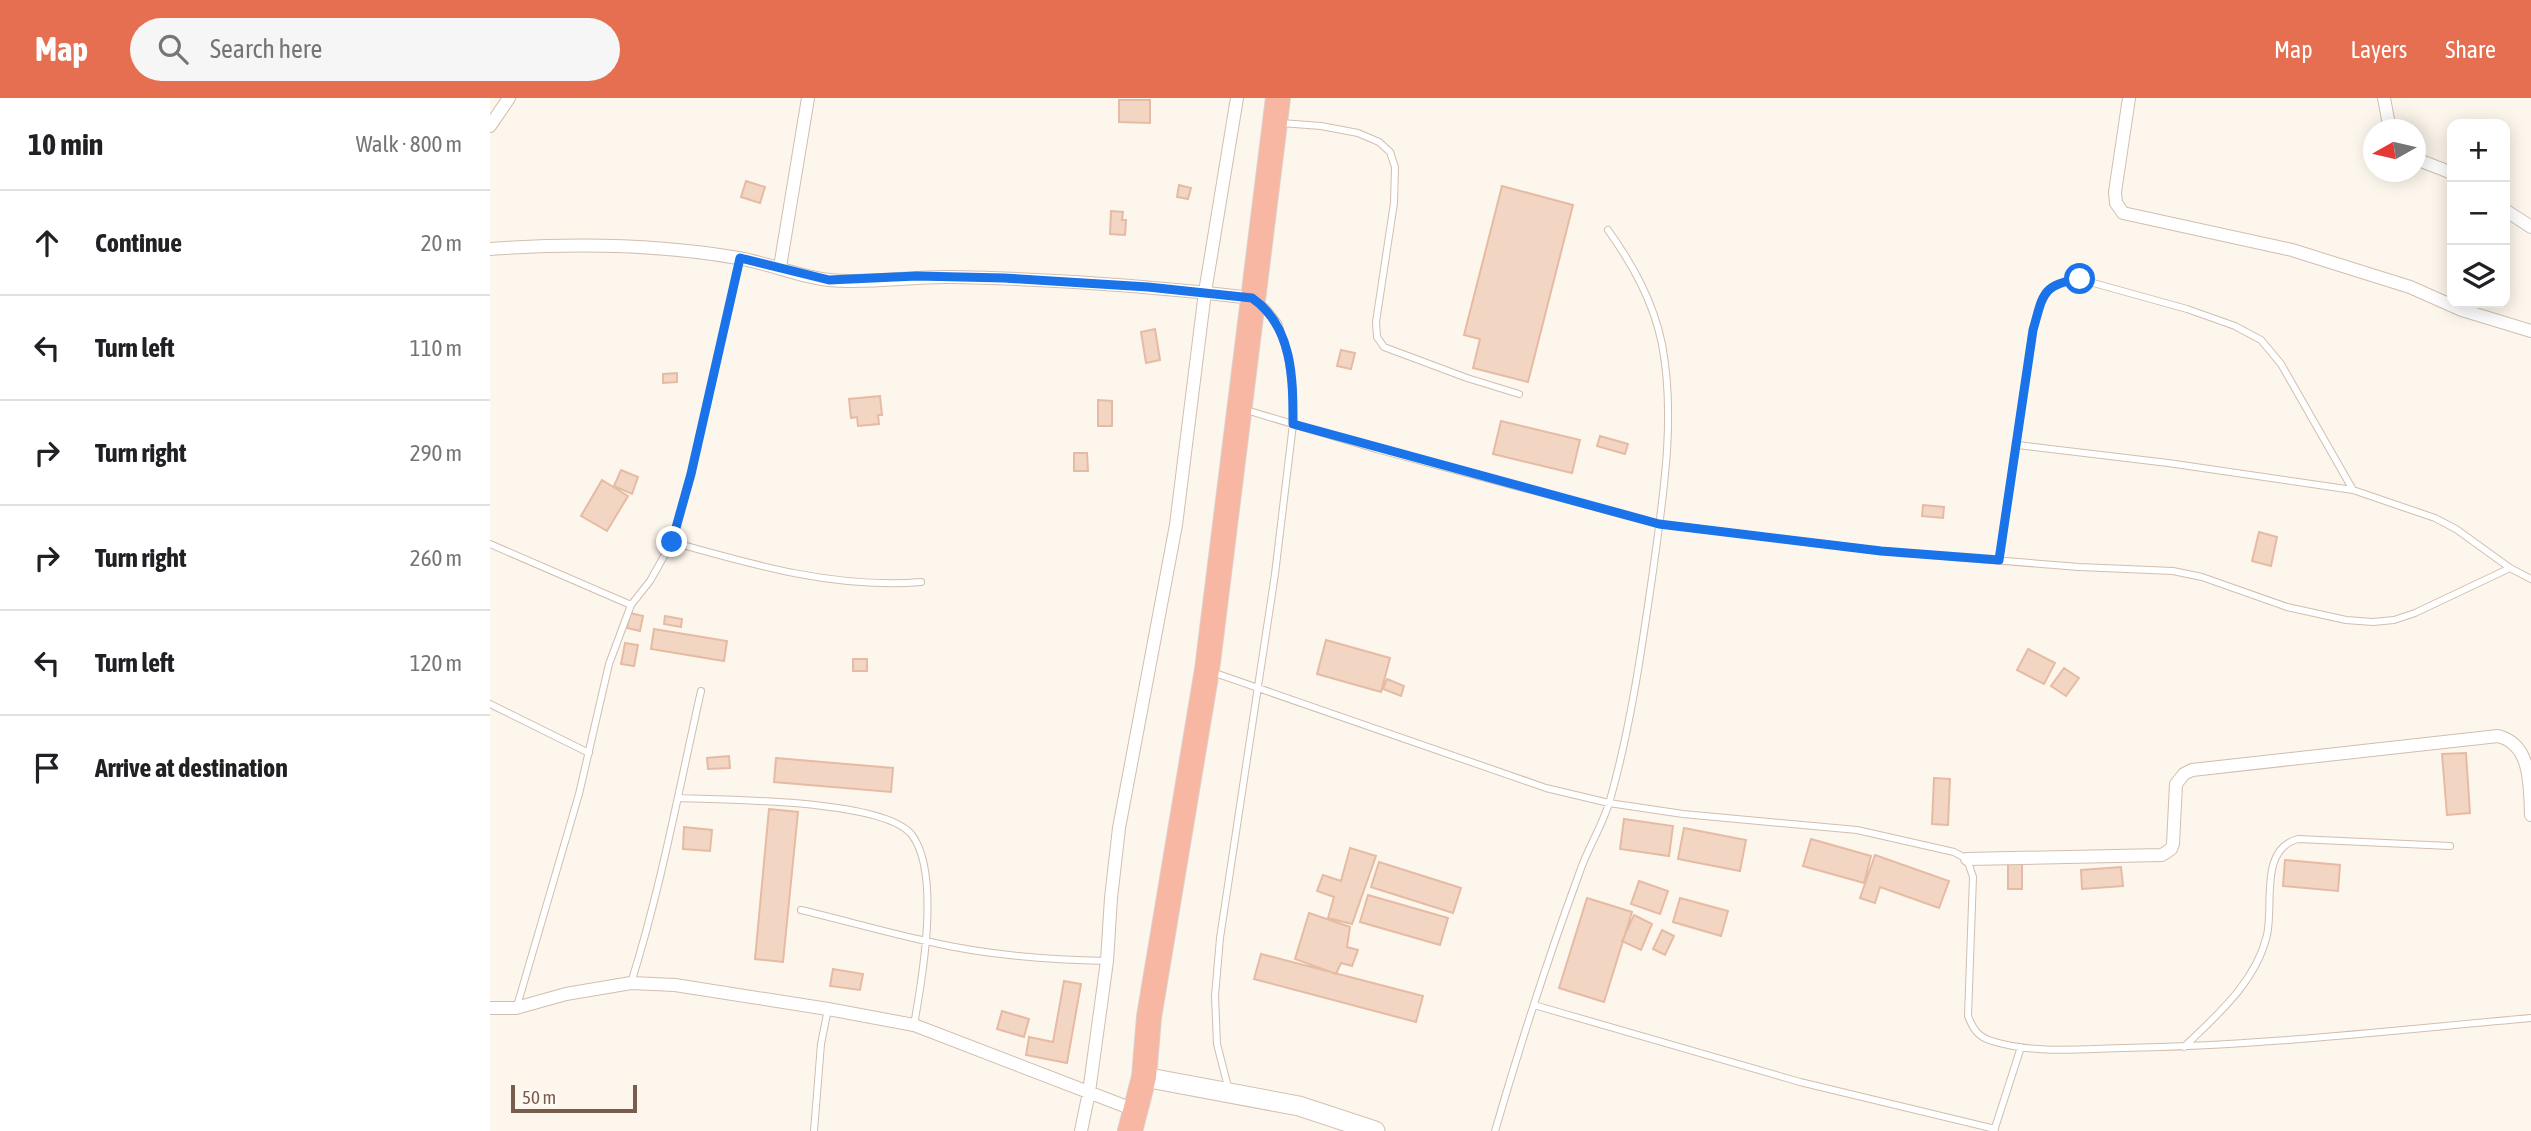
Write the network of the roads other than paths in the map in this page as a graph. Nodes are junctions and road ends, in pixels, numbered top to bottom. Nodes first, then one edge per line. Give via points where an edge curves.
1 (509, 98) edge
2 (808, 98) edge
3 (1237, 98) edge
4 (1278, 98) edge
5 (2129, 98) edge
6 (2384, 98) edge
7 (2388, 119) edge
8 (1276, 123) junction
9 (490, 126) edge
10 (2426, 163) edge
11 (2447, 171) edge
12 (2510, 213) edge
13 (2531, 227) edge
14 (1608, 230) dead end
15 (490, 249) edge
16 (740, 258) junction
17 (780, 267) junction
18 (1205, 292) junction
19 (1252, 298) junction
20 (2531, 331) edge
21 (1519, 394) dead end
22 (1239, 408) junction
23 (1293, 424) junction
24 (2018, 445) junction
25 (2353, 490) junction
26 (1659, 524) junction
27 (672, 542) junction
28 (490, 544) edge
29 (1999, 560) junction
30 (2510, 568) junction
31 (2531, 579) edge
32 (920, 582) dead end
33 (631, 605) junction
34 (1207, 670) junction
35 (1257, 688) junction
36 (701, 691) dead end
37 (490, 704) edge
38 (589, 753) junction
39 (678, 798) junction
40 (1609, 803) junction
41 (2531, 815) edge
42 (2450, 846) dead end
43 (1967, 859) junction
44 (801, 910) dead end
45 (928, 942) junction
46 (1107, 961) junction
47 (631, 983) junction
48 (1534, 1005) junction
49 (490, 1008) edge
50 (516, 1008) junction
51 (828, 1009) junction
52 (2531, 1018) edge
53 (914, 1025) junction
54 (2021, 1047) junction
55 (2184, 1047) junction
56 (1144, 1077) junction
57 (1089, 1092) junction
58 (1230, 1093) junction
59 (1133, 1121) edge
60 (1995, 1130) edge
61 (814, 1131) edge
62 (1081, 1131) edge
63 (1375, 1131) edge
64 (1495, 1131) edge

1 - 9 street
2 - 17 street
3 - 18 street
4 - 8 highway
5 - 20 street via 2115,192 2123,213 2292,250
6 - 7 street
8 - 19 highway
8 - 21 lane via 1358,132 1390,152 1395,167 1394,203 1376,322 1377,337 1384,347
10 - 11 street
12 - 13 street
14 - 26 lane via 1634,267 1662,342 1668,386
15 - 16 street via 678,249
16 - 17 street
16 - 27 lane
17 - 18 street via 829,280 1004,278
18 - 19 street
18 - 46 street via 1176,525 1119,828
19 - 22 highway
19 - 23 lane via 1278,323 1291,379
22 - 23 lane
22 - 34 highway
23 - 26 lane
23 - 35 lane
24 - 25 lane
24 - 25 lane via 2033,330 2042,298 2052,286 2080,279 2187,309 2261,340 2281,364
24 - 29 lane
25 - 30 lane via 2435,518
26 - 29 lane
26 - 40 lane via 1638,667
27 - 32 lane via 779,570 843,581
27 - 33 lane
28 - 33 lane
29 - 30 lane via 2173,571 2287,607 2373,622 2415,613
30 - 31 lane
33 - 38 lane via 609,664
34 - 35 lane
34 - 56 highway via 1149,1017
35 - 40 lane via 1490,770
35 - 58 lane via 1215,996 1217,1044
36 - 39 lane
37 - 38 lane
38 - 50 lane
39 - 45 lane via 822,806 857,811 899,825 912,835 920,852
39 - 47 lane
40 - 43 lane via 1857,830
40 - 48 lane via 1579,873
41 - 43 street via 2530,767 2524,752 2515,742 2497,736 2192,770 2176,784 2173,844 2162,855
42 - 55 lane via 2298,839 2280,848 2274,862 2266,935 2245,983
43 - 54 lane via 1973,877 1972,1027 1992,1041
44 - 45 lane
45 - 46 lane via 1018,956
45 - 53 lane
46 - 57 street
47 - 50 street
47 - 51 street via 675,985
48 - 60 lane via 1800,1082
48 - 64 lane
49 - 50 street
51 - 53 street
51 - 61 lane
52 - 55 lane
53 - 57 street
54 - 55 lane
54 - 60 lane
56 - 58 street
56 - 59 highway
57 - 59 street
57 - 62 street
58 - 63 street via 1298,1107

